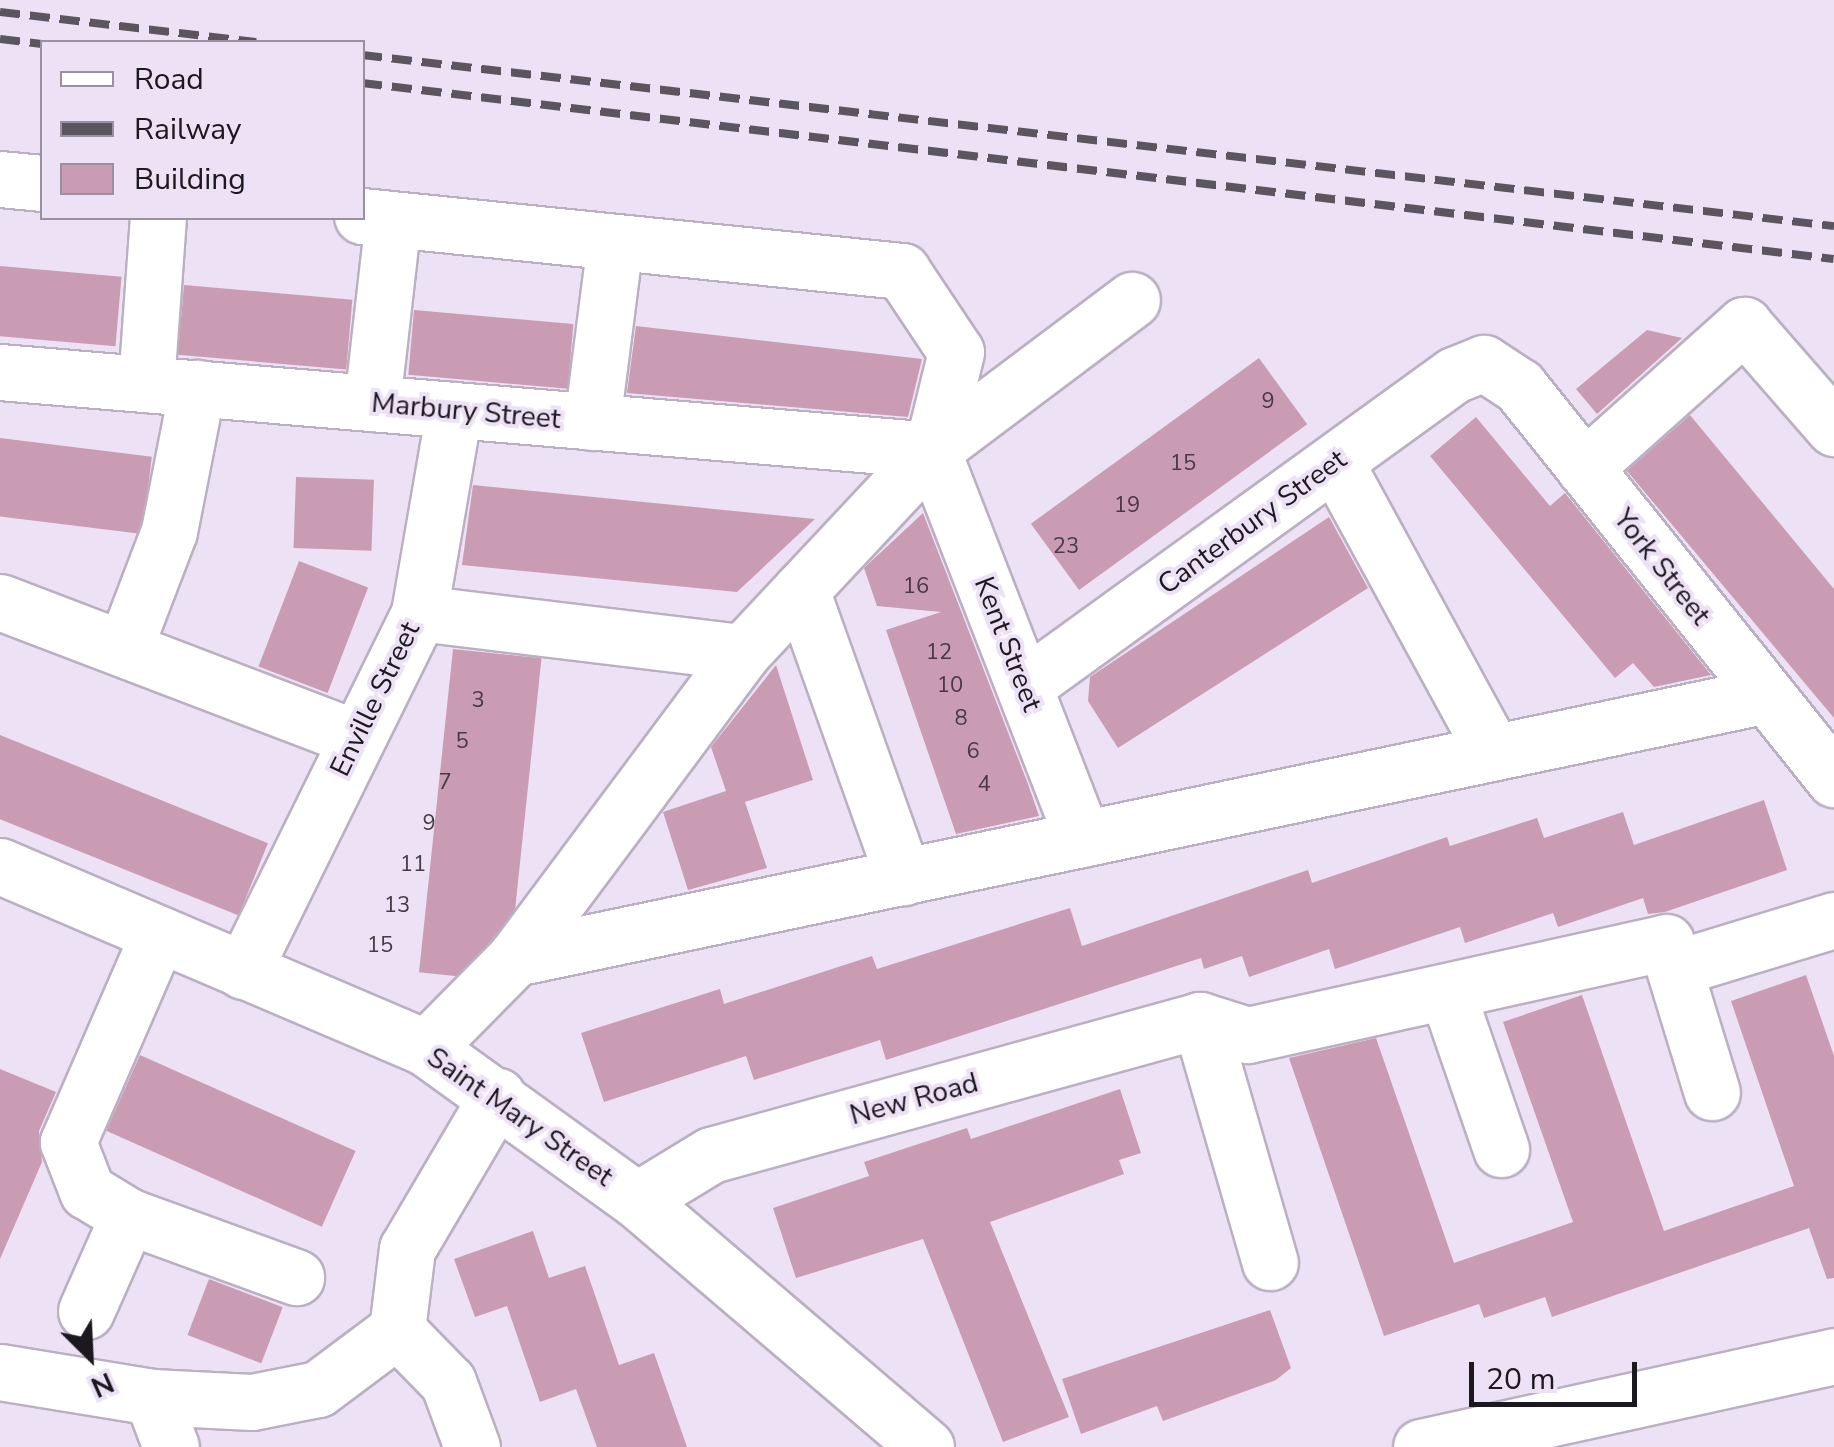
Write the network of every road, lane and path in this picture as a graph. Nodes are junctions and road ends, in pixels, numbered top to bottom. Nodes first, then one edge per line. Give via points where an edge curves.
1 (0, 179) edge
2 (40, 183) edge
3 (378, 218) edge
4 (158, 220) edge
5 (615, 242) junction
6 (1132, 300) dead end
7 (1484, 363) joint
8 (0, 372) edge
9 (171, 386) junction
10 (372, 403) junction
11 (454, 410) junction
12 (592, 422) junction
13 (1834, 428) edge
14 (932, 450) junction
15 (1335, 462) junction
16 (1584, 468) junction
17 (802, 590) junction
18 (0, 602) edge
19 (418, 612) junction
20 (124, 649) junction
21 (743, 652) junction
22 (1024, 686) junction
23 (1763, 696) junction
24 (356, 738) junction
25 (1493, 752) junction
26 (1834, 779) edge
27 (1083, 838) junction
28 (0, 866) edge
29 (903, 877) junction
30 (1834, 920) edge
31 (158, 936) junction
32 (515, 958) junction
33 (1676, 968) junction
34 (243, 971) junction
35 (1448, 994) junction
36 (1200, 1020) junction
37 (426, 1048) junction
38 (1712, 1092) dead end
39 (498, 1096) junction
40 (1502, 1148) dead end
41 (637, 1200) junction
42 (128, 1216) junction
43 (1270, 1262) dead end
44 (296, 1277) dead end
45 (86, 1311) dead end
46 (397, 1330) junction
47 (1834, 1356) edge
48 (0, 1372) edge
49 (152, 1396) junction
50 (1659, 1400) junction
51 (881, 1427) edge
52 (170, 1447) edge
53 (472, 1447) edge
54 (926, 1447) edge
55 (1421, 1447) edge
56 (1542, 1447) edge

1 - 2 main road
3 - 5 main road
3 - 10 main road
4 - 9 main road
5 - 12 main road
5 - 14 main road via 902,272 956,352
6 - 14 main road
7 - 15 main road, Canterbury Street via 1454,374
7 - 16 main road, York Street via 1518,386
8 - 9 main road, Marbury Street
9 - 10 main road, Marbury Street
9 - 20 main road via 169,532
10 - 11 main road, Marbury Street
11 - 12 main road, Marbury Street
11 - 19 main road, Enville Street
12 - 14 main road, Marbury Street
13 - 16 main road via 1744,326
14 - 17 main road
14 - 22 main road, Kent Street
15 - 22 main road, Canterbury Street
15 - 25 main road
16 - 23 main road, York Street
17 - 21 main road
17 - 29 main road
18 - 20 main road
19 - 21 main road
19 - 24 main road, Enville Street
20 - 24 main road
21 - 32 main road
22 - 27 main road, Kent Street
23 - 25 main road
23 - 26 main road, York Street
24 - 34 main road, Enville Street
25 - 27 main road
27 - 29 main road
28 - 31 main road, Saint Mary Street
29 - 32 main road
30 - 33 main road
31 - 34 main road, Saint Mary Street
31 - 42 main road via 68,1142 87,1191
32 - 37 main road
33 - 35 main road via 1666,942
33 - 38 main road
34 - 37 main road, Saint Mary Street
35 - 36 main road via 1248,1035
35 - 40 main road
36 - 41 main road, New Road via 711,1154
36 - 43 main road
37 - 39 main road, Saint Mary Street
39 - 41 main road, Saint Mary Street
39 - 46 main road via 407,1249
41 - 51 main road, Saint Mary Street
42 - 44 main road
42 - 45 main road
46 - 49 main road via 318,1389 252,1402
46 - 53 main road via 448,1382
47 - 50 main road
48 - 49 main road
49 - 52 main road
50 - 55 main road
50 - 56 main road
51 - 54 main road, Saint Mary Street

